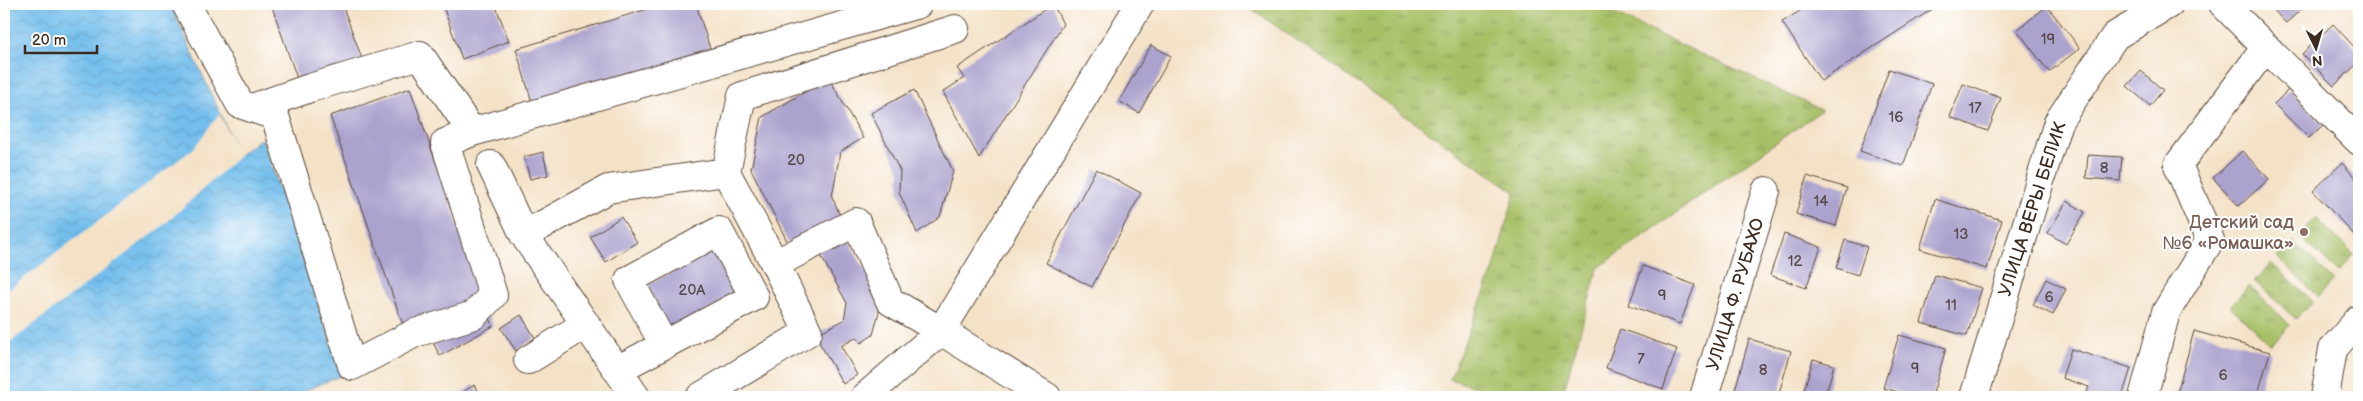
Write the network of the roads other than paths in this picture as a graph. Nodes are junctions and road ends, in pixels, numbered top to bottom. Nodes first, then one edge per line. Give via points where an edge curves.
1 (186, 4) edge
2 (918, 4) edge
3 (1140, 4) edge
4 (2169, 4) edge
5 (2223, 4) edge
6 (955, 29) dead end
7 (2266, 47) junction
8 (252, 108) junction
9 (472, 132) junction
10 (2359, 141) edge
11 (491, 164) dead end
12 (726, 172) junction
13 (1766, 191) dead end
14 (524, 235) junction
15 (775, 264) junction
16 (2359, 319) edge
17 (586, 324) junction
18 (941, 331) junction
19 (664, 345) junction
20 (528, 360) dead end
21 (617, 370) junction
22 (636, 397) edge
23 (700, 397) edge
24 (865, 397) edge
25 (1047, 397) edge
26 (1704, 397) edge
27 (1974, 397) edge
28 (2143, 397) edge
29 (2325, 397) edge

1 - 8 street via 240,104
2 - 9 street
3 - 18 street
4 - 27 street, УЛИЦА ВЕРЫ БЕЛИК via 2115,36 2058,122
5 - 7 street
6 - 12 street via 742,96
7 - 10 street
7 - 28 street via 2178,165 2210,240 2166,312
8 - 9 street via 420,54
8 - 9 street via 275,116 352,366 415,333 474,315 493,295 445,143
11 - 14 street
12 - 14 street via 608,189
12 - 15 street
13 - 26 street, УЛИЦА Ф. РУБАХО
14 - 17 street
15 - 18 street via 856,222 890,300
15 - 23 street via 808,332
16 - 29 street via 2333,348
17 - 20 street
17 - 21 street
18 - 24 street
18 - 25 street
19 - 19 street via 754,297 719,232 629,280
19 - 21 street
21 - 22 street

